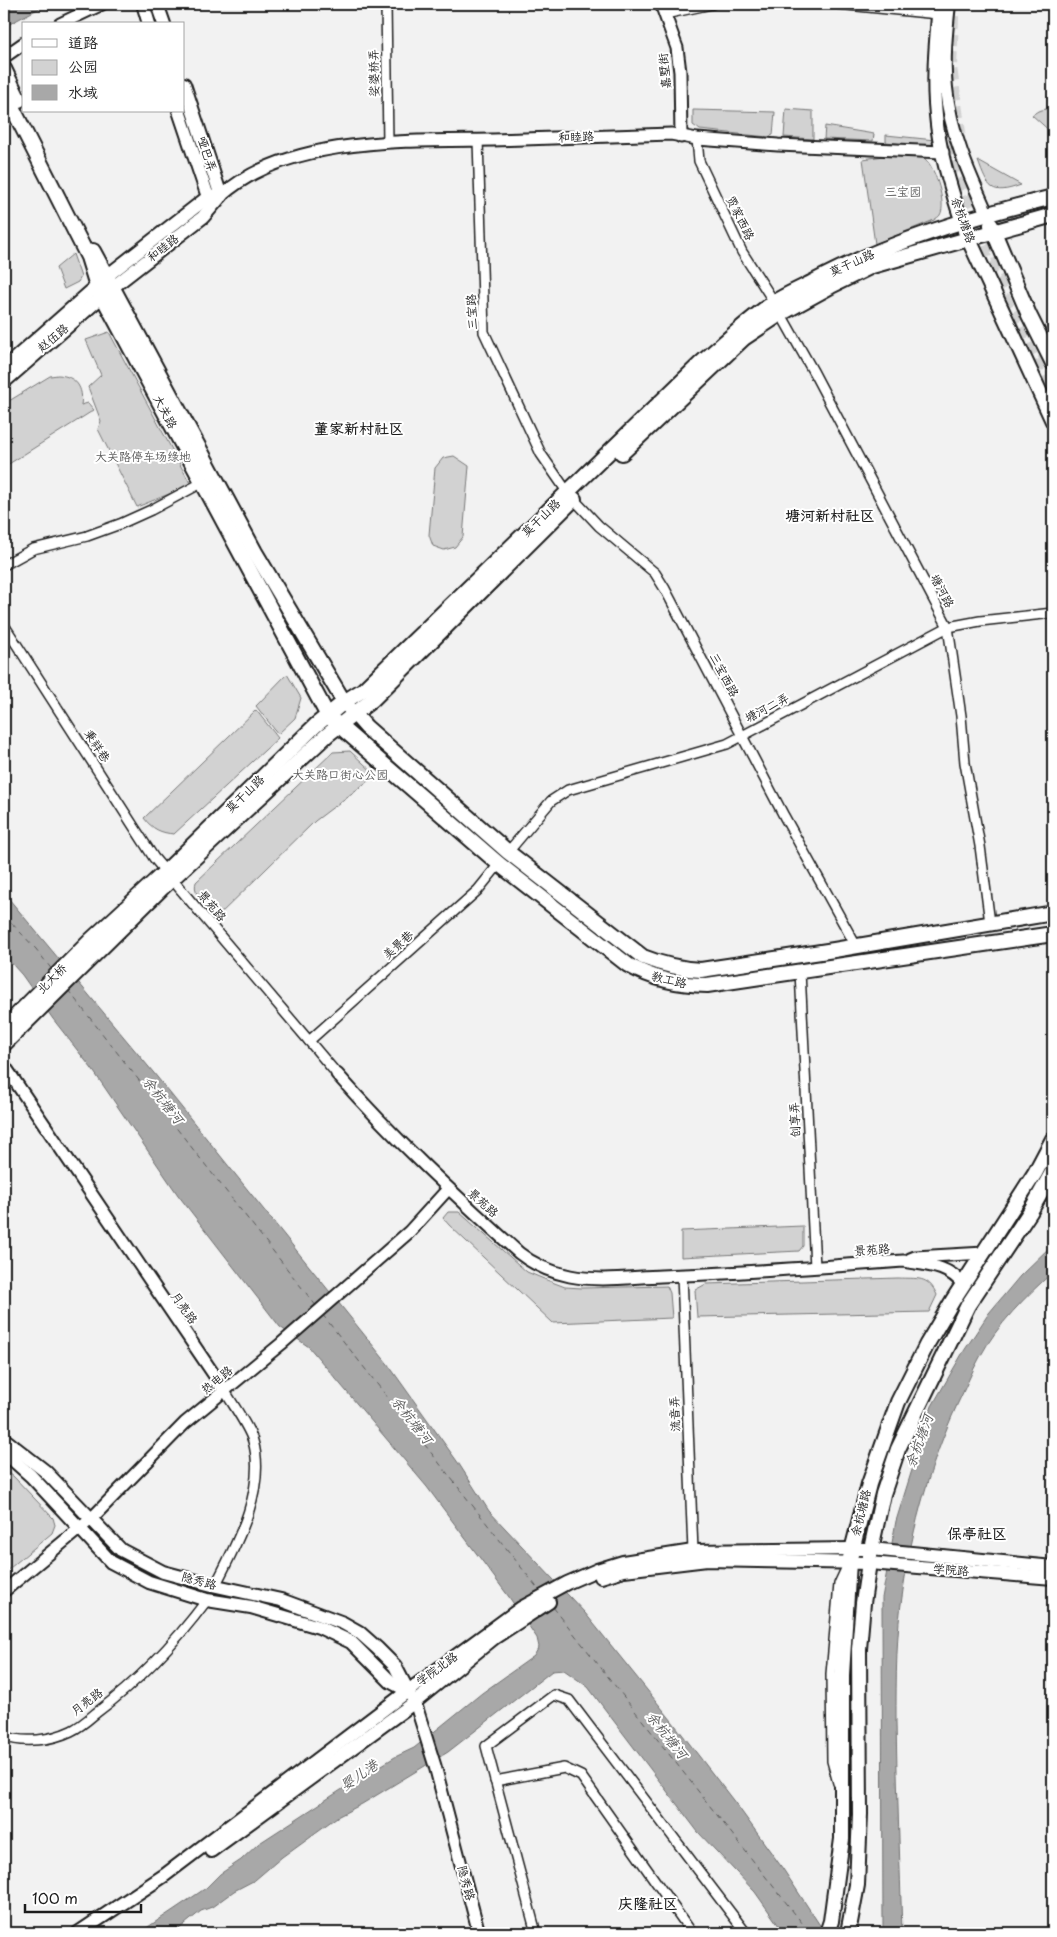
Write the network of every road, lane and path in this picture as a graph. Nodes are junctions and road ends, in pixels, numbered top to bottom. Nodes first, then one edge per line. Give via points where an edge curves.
1 (102, 4) edge
2 (143, 4) edge
3 (157, 4) edge
4 (386, 4) edge
5 (712, 4) edge
6 (837, 4) edge
7 (949, 4) edge
8 (663, 9) edge
9 (939, 9) edge
10 (64, 22) edge
11 (148, 22) edge
12 (163, 22) edge
13 (22, 44) edge
14 (4, 57) edge
15 (4, 69) edge
16 (185, 88) edge
17 (4, 91) edge
18 (22, 106) edge
19 (25, 112) edge
20 (179, 112) edge
21 (681, 137) junction
22 (697, 139) junction
23 (478, 140) junction
24 (388, 143) junction
25 (943, 152) junction
26 (214, 196) junction
27 (1053, 197) edge
28 (987, 214) junction
29 (1053, 215) edge
30 (962, 223) junction
31 (994, 232) junction
32 (968, 238) junction
33 (86, 246) junction
34 (105, 286) junction
35 (777, 308) junction
36 (1053, 363) tunnel mouth
37 (4, 368) edge
38 (4, 382) edge
39 (1053, 420) edge
40 (196, 486) dead end
41 (571, 496) junction
42 (4, 565) edge
43 (1053, 613) edge
44 (4, 625) edge
45 (948, 627) junction
46 (344, 702) junction
47 (354, 714) junction
48 (328, 716) junction
49 (341, 725) junction
50 (742, 736) junction
51 (508, 852) junction
52 (499, 864) junction
53 (169, 875) junction
54 (1053, 913) edge
55 (990, 923) junction
56 (1053, 934) edge
57 (95, 945) joint
58 (856, 946) junction
59 (800, 972) junction
60 (13, 1024) edge
61 (309, 1041) junction
62 (4, 1044) edge
63 (4, 1065) edge
64 (338, 1074) joint
65 (1053, 1139) edge
66 (1053, 1170) edge
67 (448, 1189) junction
68 (984, 1253) junction
69 (903, 1261) junction
70 (815, 1267) junction
71 (682, 1275) junction
72 (963, 1286) junction
73 (225, 1391) junction
74 (4, 1439) edge
75 (4, 1452) edge
76 (91, 1519) junction
77 (79, 1529) junction
78 (693, 1551) junction
79 (851, 1555) junction
80 (870, 1556) junction
81 (890, 1558) junction
82 (1053, 1567) edge
83 (598, 1574) junction
84 (1053, 1578) edge
85 (215, 1586) junction
86 (4, 1591) edge
87 (206, 1600) junction
88 (492, 1634) junction
89 (408, 1691) junction
90 (415, 1702) junction
91 (4, 1736) edge
92 (496, 1781) junction
93 (78, 1933) edge
94 (89, 1933) edge
95 (479, 1933) edge
96 (536, 1933) edge
97 (692, 1933) edge
98 (746, 1933) edge
99 (827, 1933) edge
100 (848, 1933) edge

1 - 10 street
2 - 11 main road
3 - 12 main road
4 - 24 street, 娑婆桥弄
5 - 8 street
6 - 9 street
7 - 28 main road, 余杭塘路 via 945,86 949,114 969,175
8 - 21 street, 嘉墅街 via 677,48
9 - 25 main road, 余杭塘路 via 934,74 936,116
13 - 14 street
15 - 18 main road, 大关路
16 - 26 main road, 哑巴弄
17 - 33 main road, 大关路
19 - 33 main road, 大关路
20 - 26 main road, 哑巴弄
21 - 22 street, 和睦路
21 - 23 street, 和睦路 via 672,134
22 - 25 street, 和睦路
22 - 35 street, 贾家西路 via 699,161 742,252
23 - 24 street, 和睦路
23 - 41 street, 三宝路 via 484,332 542,454
24 - 26 street, 和睦路 via 293,157 236,182
25 - 30 main road, 余杭塘路
26 - 34 main road, 和睦路
27 - 28 main road, 莫干山路
28 - 30 main road, 莫干山路
28 - 31 main road, 余杭塘路
29 - 31 main road, 莫干山路
30 - 32 main road, 余杭塘路
30 - 35 main road, 莫干山路 via 919,236 837,269
31 - 32 main road, 莫干山路
31 - 36 main road, 余杭塘路
32 - 35 main road, 莫干山路 via 872,266
32 - 39 main road, 余杭塘路
33 - 34 main road, 大关路 via 92,265
34 - 37 main road, 赵伍路
34 - 38 main road, 赵伍路
34 - 46 main road, 大关路
34 - 48 main road, 大关路
35 - 41 main road, 莫干山路 via 738,330 700,364
35 - 45 street, 塘河路
40 - 42 street via 120,524 33,549
41 - 46 main road, 莫干山路 via 363,690
41 - 47 main road, 莫干山路 via 372,700
41 - 50 street, 三宝西路 via 599,526 655,573
43 - 45 street, 塘河二弄
44 - 53 street, 秉祥巷 via 154,858
45 - 50 street, 塘河二弄
45 - 55 street, 塘河路
46 - 47 main road, 大关路
46 - 48 main road, 莫干山路
47 - 49 main road, 莫干山路
47 - 51 main road, 教工路
48 - 49 main road, 大关路
48 - 53 main road, 莫干山路
49 - 52 main road, 教工路
49 - 53 main road, 莫干山路
50 - 51 street, 塘河二弄 via 727,744 568,790 551,801
50 - 58 street, 三宝西路
51 - 58 main road, 教工路 via 621,942 662,965 702,970
52 - 59 main road, 教工路 via 628,964 650,976 667,982 707,985
52 - 61 street, 美景巷 via 478,890
53 - 57 main road, 莫干山路
53 - 61 street, 景苑路
54 - 55 main road, 教工路
55 - 58 main road, 教工路
56 - 59 main road, 教工路
57 - 60 main road, 北大桥
59 - 70 street, 创享弄
60 - 62 main road
61 - 64 street, 景苑路
63 - 73 street, 月亮路
64 - 67 street, 景苑路
65 - 68 main road, 余杭塘路 via 1036,1173
66 - 80 main road, 余杭塘路 via 1030,1212 968,1306 916,1410 892,1467
67 - 71 street, 景苑路 via 531,1263 545,1269 595,1278
67 - 73 street, 热电路 via 409,1232
68 - 69 street, 景苑路 via 915,1257
68 - 72 main road, 余杭塘路
69 - 70 street, 景苑路
69 - 72 street, 景苑路 via 944,1269
70 - 71 street, 景苑路
71 - 78 street, 流音弄
72 - 79 main road, 余杭塘路 via 927,1344 898,1402 869,1484
73 - 76 street, 热电路 via 185,1423
73 - 85 street, 月亮路 via 253,1440 257,1464 244,1525
74 - 76 main road, 隐秀路 via 45,1471
75 - 77 main road, 隐秀路 via 31,1476
76 - 77 street, 热电路
76 - 85 main road, 隐秀路 via 121,1550 163,1572
77 - 86 street, 热电路
77 - 87 main road, 隐秀路 via 111,1562 149,1582
78 - 79 main road, 学院北路
78 - 83 main road, 学院北路 via 623,1562
79 - 80 main road, 学院路
79 - 83 main road, 学院北路 via 707,1560
79 - 99 main road, 余杭塘路 via 842,1675 842,1839
80 - 81 main road, 学院路
80 - 100 main road, 余杭塘路 via 859,1649 857,1885
81 - 82 main road, 学院路 via 913,1553
81 - 84 main road, 学院路 via 912,1566
83 - 88 main road, 学院北路 via 544,1594 521,1608
85 - 89 main road, 隐秀路 via 281,1600 343,1623 378,1648 395,1666
87 - 89 main road, 隐秀路 via 251,1607 319,1627 352,1642 391,1682
87 - 91 street, 月亮路 via 181,1634 151,1666 73,1730 53,1738 31,1740
88 - 89 main road, 学院北路
88 - 90 main road, 学院北路
89 - 90 street, 隐秀路
89 - 93 main road, 学院北路 via 165,1875
90 - 94 main road, 学院北路 via 172,1880
90 - 95 street, 隐秀路
92 - 96 street
92 - 97 street via 564,1768 581,1776
92 - 98 street via 486,1746 554,1695 569,1700

